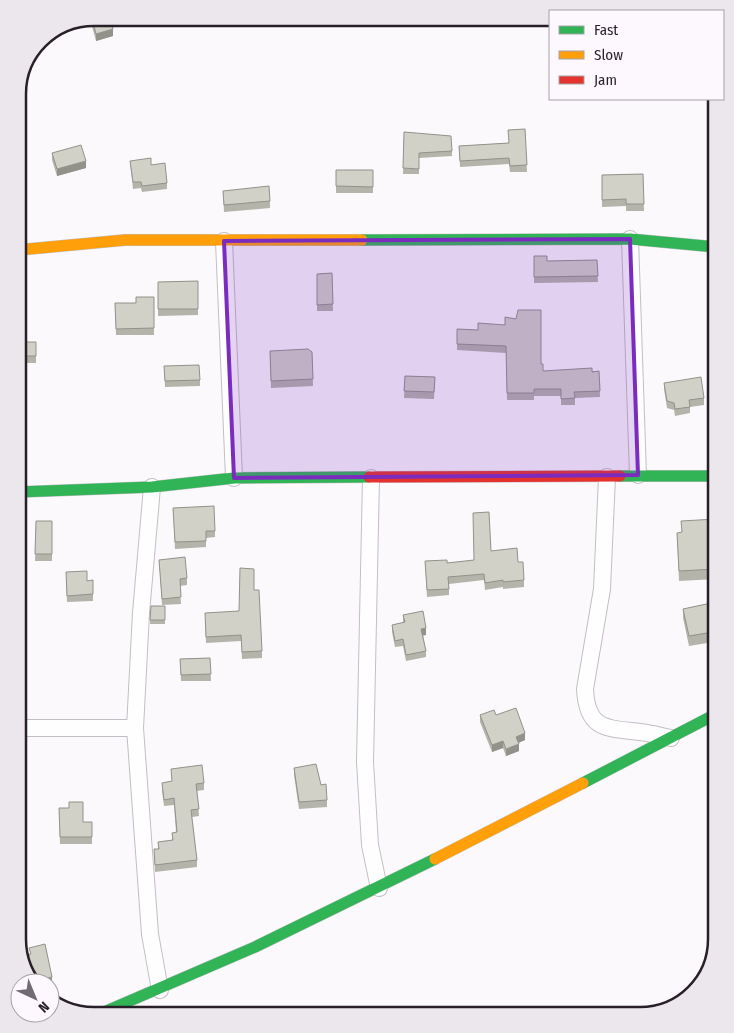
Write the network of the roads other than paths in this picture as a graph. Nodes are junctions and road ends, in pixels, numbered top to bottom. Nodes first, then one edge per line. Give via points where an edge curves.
1 (630, 239) junction
2 (224, 241) junction
3 (708, 246) edge
4 (26, 249) edge
5 (638, 476) junction
6 (708, 476) edge
7 (607, 477) junction
8 (234, 478) junction
9 (371, 478) junction
10 (152, 487) junction
11 (26, 492) edge
12 (708, 718) edge
13 (26, 728) edge
14 (135, 728) junction
15 (671, 738) junction
16 (379, 888) junction
17 (160, 990) junction
18 (117, 1007) edge

1 - 2 street
1 - 3 street
1 - 5 street
2 - 4 street via 125,240
2 - 8 street
5 - 6 street
5 - 7 street
7 - 9 street
7 - 15 street via 602,589 585,689 586,701 591,717 602,727
8 - 9 street
8 - 10 street
9 - 16 street via 365,762 370,845
10 - 11 street
10 - 14 street
12 - 15 street
13 - 14 street
14 - 17 street via 150,934
15 - 16 street
16 - 17 street
17 - 18 street

